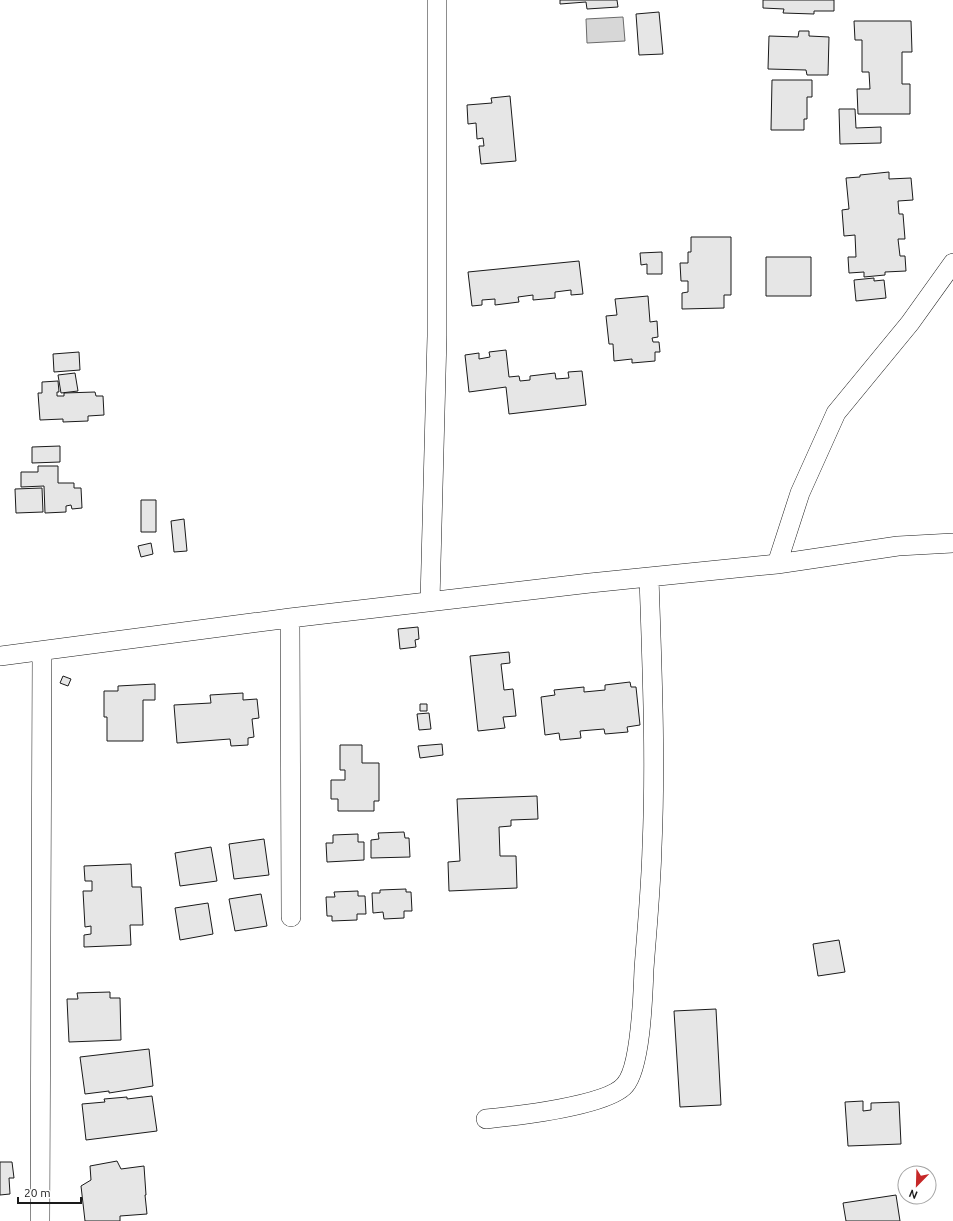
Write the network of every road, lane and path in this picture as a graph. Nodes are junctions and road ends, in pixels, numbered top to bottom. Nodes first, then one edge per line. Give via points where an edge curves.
1 (437, 0) edge
2 (953, 263) edge
3 (953, 543) edge
4 (777, 564) junction
5 (649, 577) junction
6 (430, 601) junction
7 (290, 618) junction
8 (42, 652) junction
9 (0, 656) edge
10 (290, 916) dead end
11 (486, 1119) dead end
12 (40, 1221) edge

1 - 6 street via 436,336
2 - 4 street via 910,323 836,413 800,493
3 - 4 street via 898,546
4 - 5 street
5 - 6 street
5 - 11 street via 653,692 652,847 636,1060 626,1084 617,1093 579,1104
6 - 7 street
7 - 8 street
7 - 10 street
8 - 9 street
8 - 12 street

